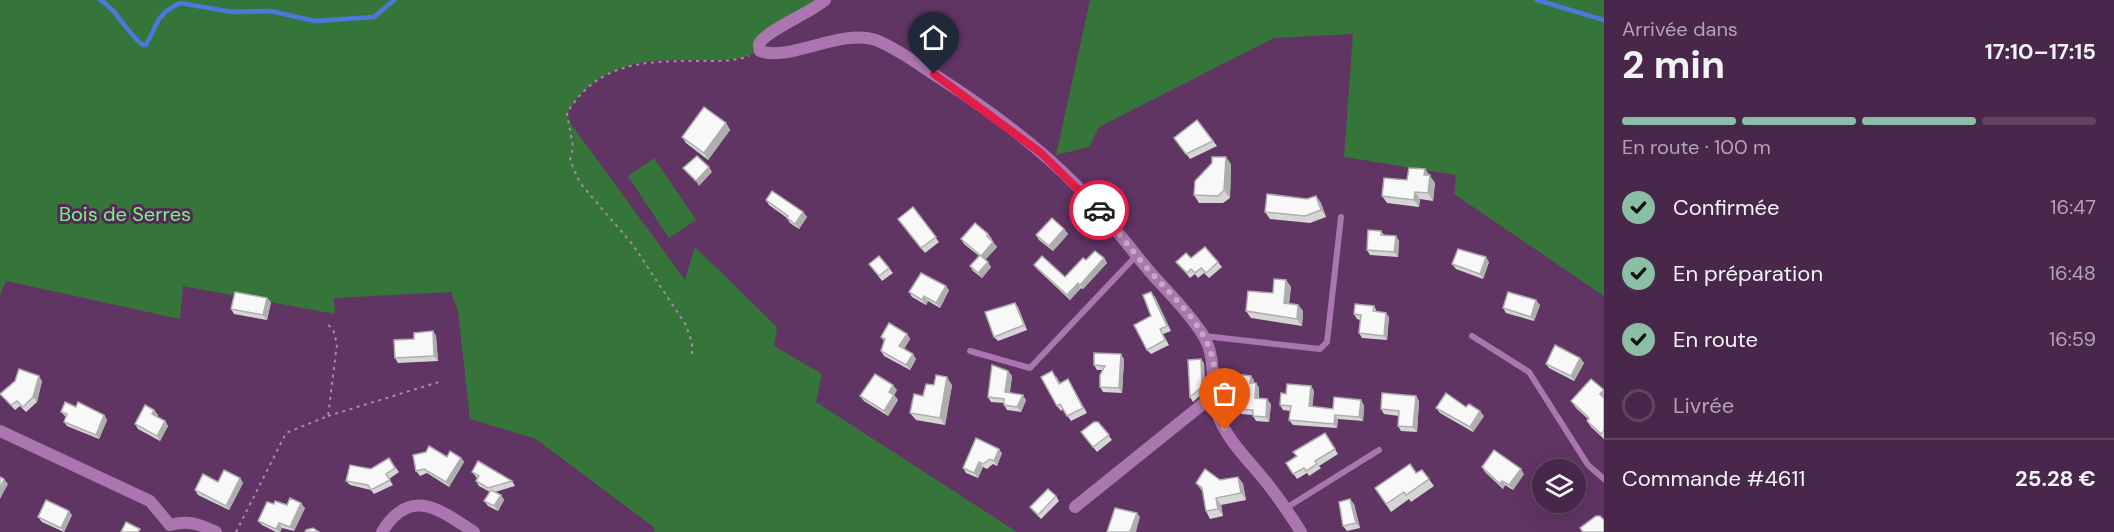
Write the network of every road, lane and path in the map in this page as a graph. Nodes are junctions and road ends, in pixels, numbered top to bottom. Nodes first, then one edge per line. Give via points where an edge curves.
1 (825, 0) edge
2 (760, 51) junction
3 (1341, 217) dead end
4 (1137, 254) junction
5 (327, 324) dead end
6 (1204, 336) junction
7 (1472, 336) dead end
8 (970, 351) dead end
9 (692, 354) dead end
10 (442, 381) dead end
11 (1214, 395) junction
12 (328, 416) junction
13 (0, 431) edge
14 (1379, 450) dead end
15 (1604, 479) edge
16 (1075, 507) dead end
17 (1286, 508) junction
18 (167, 528) edge
19 (216, 532) edge
20 (236, 532) edge
21 (382, 532) edge
22 (474, 532) edge
23 (1301, 532) edge

1 - 2 street via 765,36 759,44
2 - 4 street via 775,53 854,38 875,40 899,52 1041,153 1077,185
2 - 9 path via 721,61 669,60 617,69 590,83 567,113 573,147 570,160 580,183 633,245 686,325
3 - 6 lane via 1327,342 1320,349
4 - 6 street
4 - 8 lane via 1030,369
5 - 12 path via 333,329 337,344
6 - 11 street via 1213,359
7 - 15 lane via 1529,372 1588,465
10 - 12 path
11 - 16 street
11 - 17 street via 1225,430
12 - 20 path via 286,433
13 - 18 street via 150,501
14 - 17 lane
17 - 23 street
18 - 19 street via 183,521
21 - 22 street via 396,514 423,504

